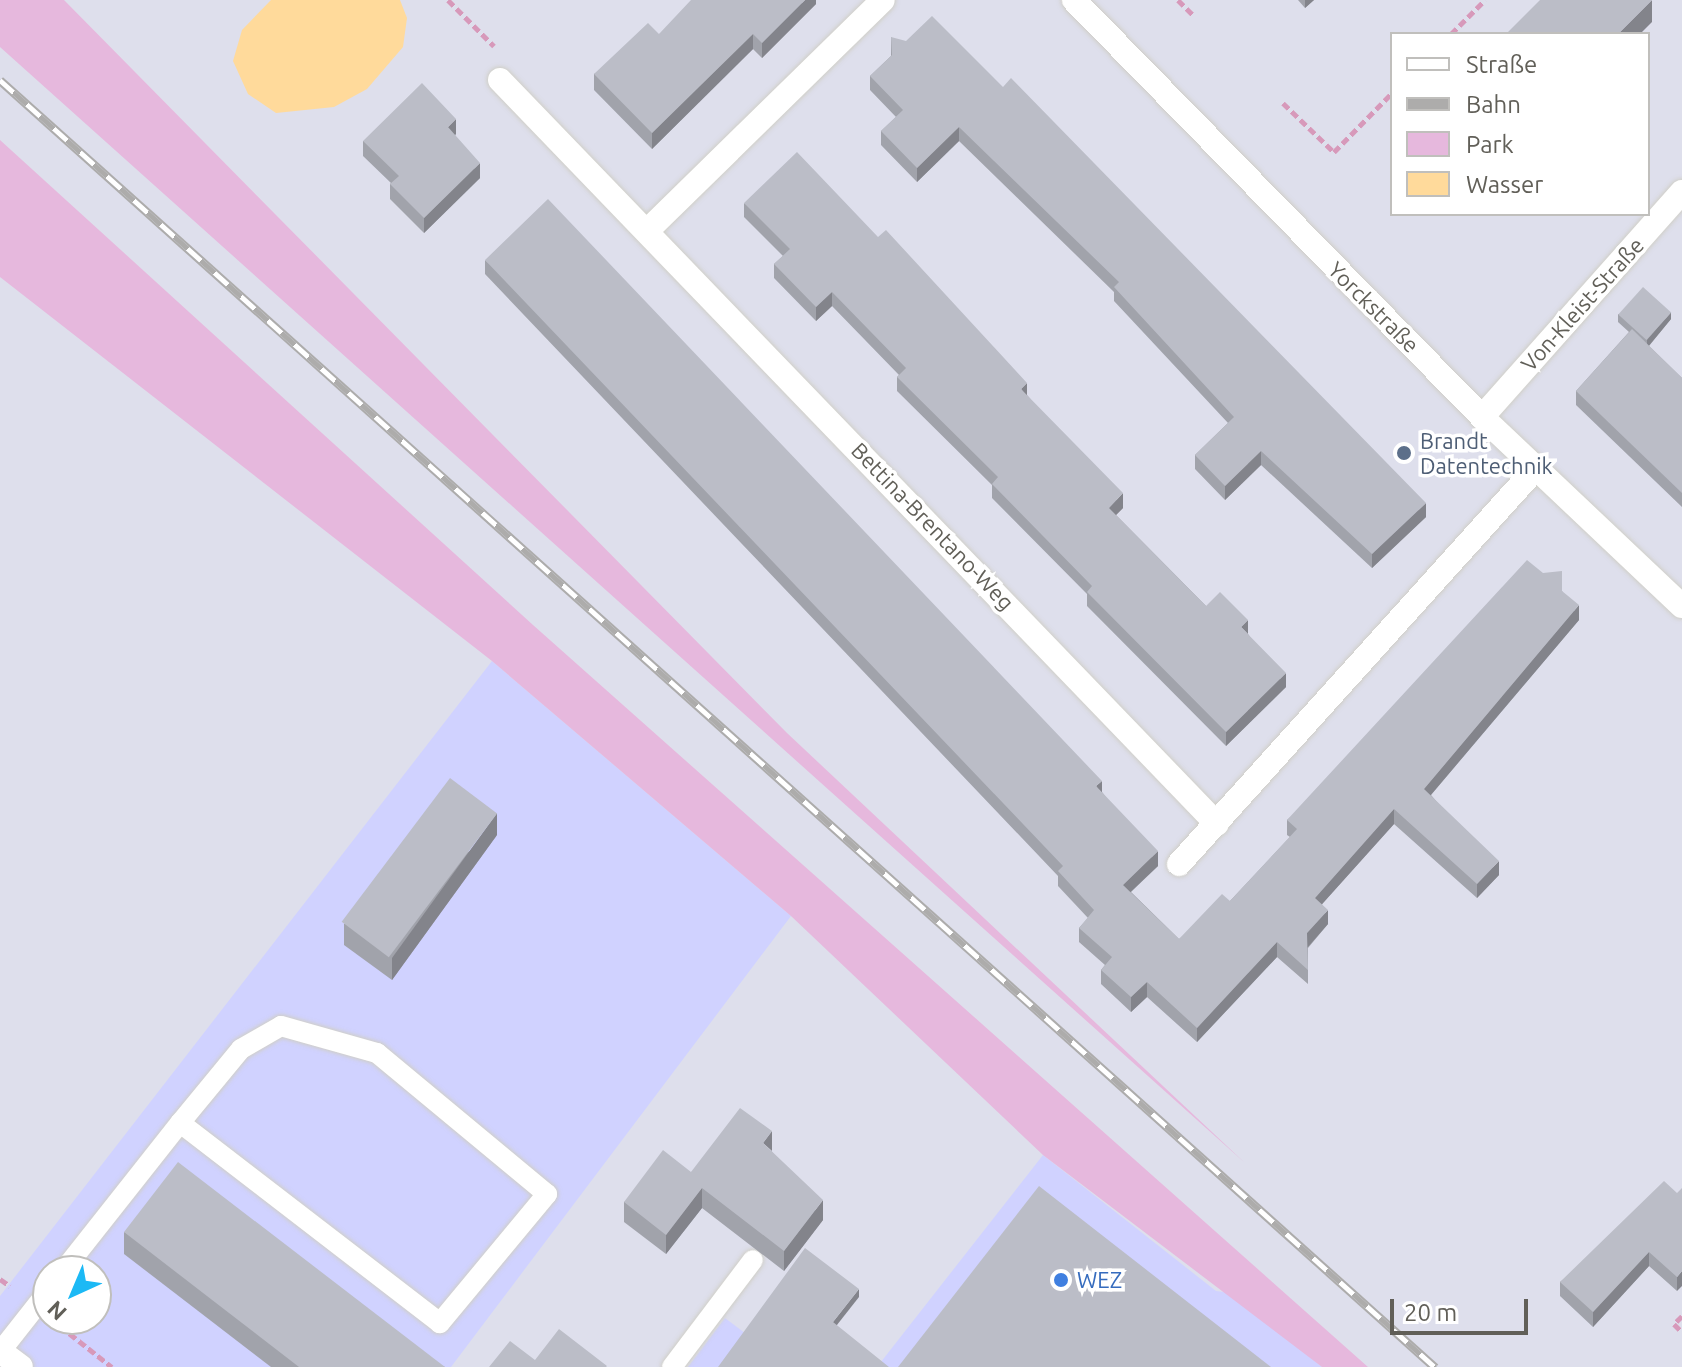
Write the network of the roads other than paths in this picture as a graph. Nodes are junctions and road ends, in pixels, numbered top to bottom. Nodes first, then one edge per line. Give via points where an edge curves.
1 (883, 0) edge
2 (1074, 0) edge
3 (500, 80) road end
4 (1682, 192) edge
5 (649, 229) junction
6 (1482, 417) junction
7 (1536, 468) junction
8 (1682, 606) edge
9 (1217, 824) junction
10 (1179, 864) dead end
11 (180, 1123) junction
12 (76, 1255) edge
13 (753, 1260) edge
14 (32, 1311) edge
15 (0, 1352) edge
16 (21, 1367) edge
17 (672, 1367) edge

1 - 5 street
2 - 6 street, Yorckstraße
3 - 5 street, Bettina-Brentano-Weg
4 - 6 street, Von-Kleist-Straße
5 - 9 street, Bettina-Brentano-Weg
6 - 7 street, Yorckstraße
7 - 8 street, Yorckstraße
7 - 9 street
9 - 10 street
11 - 11 lane via 241,1049 281,1026 331,1035 377,1053 547,1194 440,1323
11 - 12 lane
13 - 17 lane
14 - 15 lane
15 - 16 street

